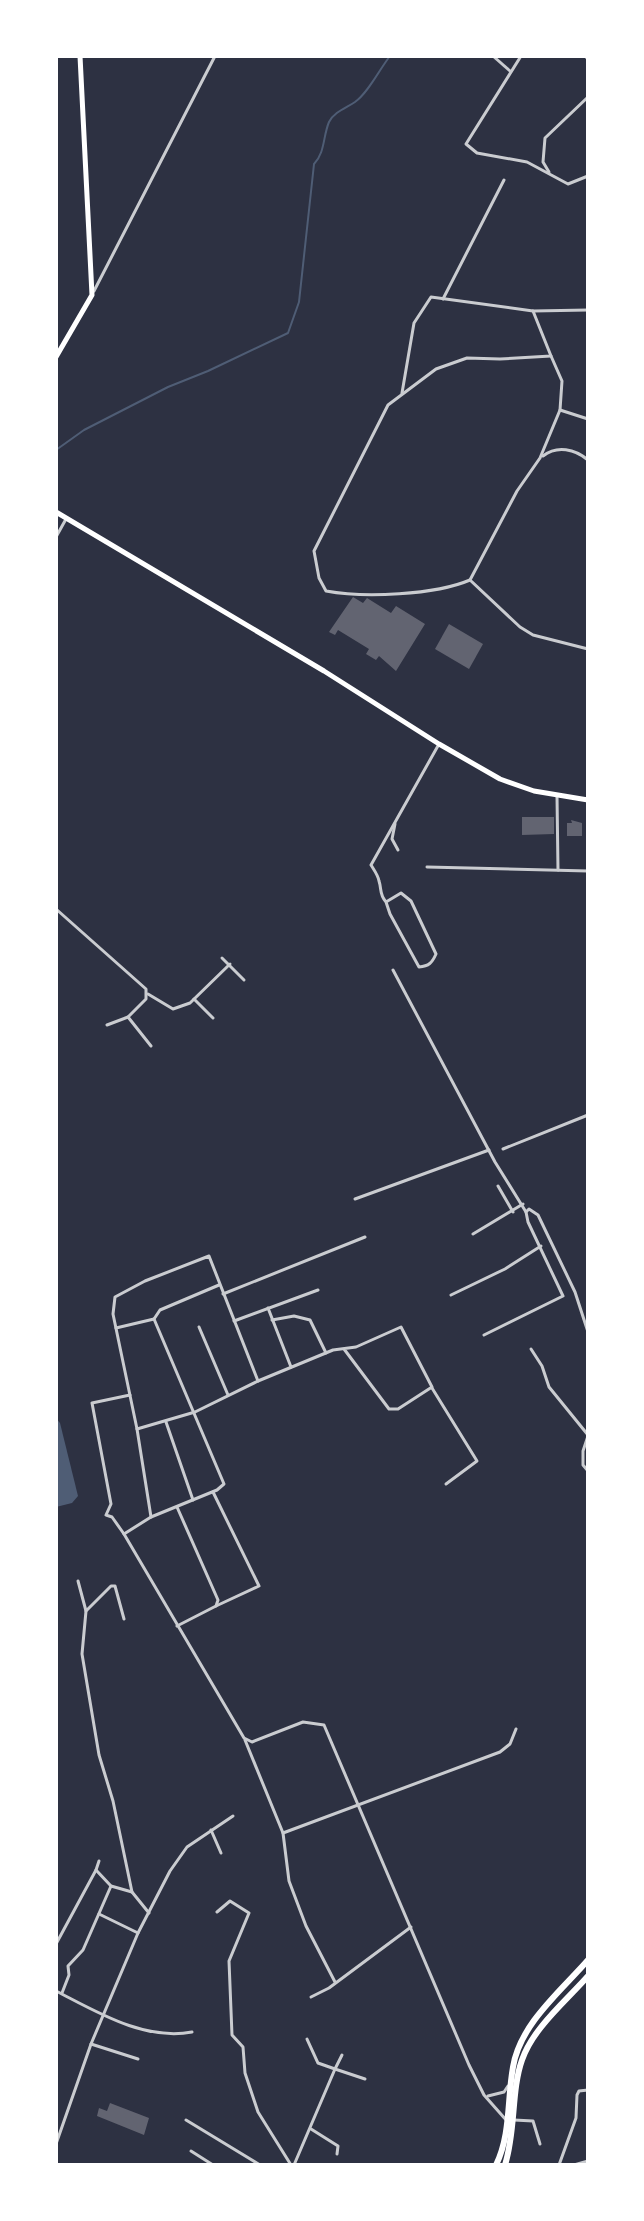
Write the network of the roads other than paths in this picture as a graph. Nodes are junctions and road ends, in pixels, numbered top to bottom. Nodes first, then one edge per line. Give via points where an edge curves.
1 (80, 56) edge
2 (215, 56) edge
3 (493, 56) edge
4 (521, 56) edge
5 (510, 71) junction
6 (588, 97) edge
7 (549, 172) junction
8 (588, 176) edge
9 (504, 180) dead end
10 (92, 295) junction
11 (443, 299) junction
12 (588, 310) edge
13 (533, 311) junction
14 (551, 356) junction
15 (56, 357) edge
16 (401, 395) junction
17 (560, 410) junction
18 (588, 419) edge
19 (540, 458) junction
20 (588, 460) edge
21 (56, 512) edge
22 (66, 518) junction
23 (56, 537) edge
24 (470, 580) junction
25 (588, 649) edge
26 (439, 744) junction
27 (557, 796) junction
28 (588, 800) edge
29 (396, 820) junction
30 (398, 850) dead end
31 (427, 867) dead end
32 (558, 870) junction
33 (588, 871) edge
34 (386, 902) junction
35 (56, 909) edge
36 (222, 958) dead end
37 (230, 964) junction
38 (393, 970) dead end
39 (244, 980) dead end
40 (148, 994) junction
41 (194, 999) junction
42 (128, 1017) junction
43 (213, 1018) dead end
44 (107, 1025) dead end
45 (151, 1046) dead end
46 (588, 1115) edge
47 (503, 1149) dead end
48 (489, 1150) junction
49 (498, 1186) dead end
50 (355, 1199) dead end
51 (523, 1204) junction
52 (513, 1212) junction
53 (526, 1212) junction
54 (473, 1234) dead end
55 (365, 1237) dead end
56 (541, 1246) junction
57 (219, 1285) junction
58 (318, 1290) dead end
59 (223, 1294) junction
60 (451, 1295) dead end
61 (268, 1308) junction
62 (154, 1319) junction
63 (272, 1320) junction
64 (234, 1321) junction
65 (199, 1327) dead end
66 (116, 1328) junction
67 (588, 1332) edge
68 (484, 1335) dead end
69 (344, 1349) junction
70 (531, 1349) dead end
71 (326, 1353) junction
72 (291, 1367) junction
73 (258, 1381) junction
74 (432, 1387) junction
75 (130, 1395) junction
76 (228, 1395) junction
77 (195, 1412) junction
78 (166, 1422) junction
79 (137, 1429) junction
80 (588, 1436) edge
81 (588, 1471) edge
82 (446, 1484) dead end
83 (213, 1492) junction
84 (193, 1500) junction
85 (177, 1507) junction
86 (151, 1517) junction
87 (124, 1534) junction
88 (78, 1581) dead end
89 (216, 1606) junction
90 (86, 1611) junction
91 (124, 1619) dead end
92 (177, 1626) junction
93 (516, 1729) dead end
94 (244, 1738) junction
95 (357, 1807) junction
96 (233, 1816) dead end
97 (211, 1830) junction
98 (283, 1833) junction
99 (221, 1853) dead end
100 (99, 1861) dead end
101 (96, 1870) junction
102 (111, 1886) junction
103 (132, 1892) junction
104 (217, 1912) dead end
105 (149, 1913) junction
106 (99, 1914) junction
107 (411, 1927) junction
108 (138, 1933) junction
109 (56, 1944) edge
110 (588, 1960) edge
111 (588, 1976) edge
112 (335, 1982) junction
113 (56, 1991) edge
114 (62, 1994) junction
115 (311, 1997) dead end
116 (104, 2016) junction
117 (192, 2032) dead end
118 (307, 2039) dead end
119 (91, 2044) junction
120 (342, 2055) dead end
121 (138, 2059) dead end
122 (335, 2069) junction
123 (365, 2079) dead end
124 (511, 2082) junction
125 (588, 2090) edge
126 (484, 2095) junction
127 (186, 2120) dead end
128 (512, 2123) junction
129 (311, 2129) junction
130 (56, 2144) edge
131 (540, 2144) dead end
132 (191, 2151) dead end
133 (337, 2154) dead end
134 (588, 2161) edge
135 (213, 2165) edge
136 (260, 2165) edge
137 (292, 2165) edge
138 (496, 2165) edge
139 (506, 2165) edge
140 (559, 2165) edge
141 (574, 2165) edge

1 - 10 main road
2 - 10 street
3 - 5 street
4 - 5 street
5 - 7 street via 466,144 477,153 515,158
6 - 7 street via 545,138 543,162
7 - 8 street via 568,184
9 - 11 street
10 - 15 main road
11 - 13 street
11 - 16 street via 431,297 414,323
12 - 13 street
13 - 14 street
14 - 16 street via 467,358 436,369
14 - 17 street via 562,381
16 - 24 street via 388,405 314,551 323,587 351,595 452,588
17 - 18 street
17 - 19 street
19 - 20 street via 571,450
19 - 24 street
21 - 22 main road
22 - 23 street
22 - 26 main road
24 - 25 street via 533,635
26 - 27 main road via 500,779
26 - 29 street
27 - 28 main road
27 - 32 street
29 - 30 street via 392,839
29 - 34 street via 371,865
31 - 32 street
32 - 33 street
34 - 34 street via 401,893 411,901 436,954 428,966 419,967
35 - 40 street
36 - 37 street
37 - 39 street
37 - 41 street
38 - 48 street
40 - 41 street via 173,1009
40 - 42 street
41 - 43 street
42 - 44 street
42 - 45 street
46 - 47 street
48 - 50 street
48 - 51 street
49 - 52 street
51 - 52 street
51 - 53 street
52 - 54 street
53 - 56 street
53 - 67 street via 538,1215
55 - 59 street
56 - 60 street
56 - 68 street via 563,1296
57 - 59 street
57 - 62 street via 160,1310
57 - 66 street via 209,1256 145,1281 115,1297
58 - 61 street
59 - 64 street
61 - 63 street
61 - 64 street
62 - 66 street
62 - 77 street
63 - 71 street via 310,1320
63 - 72 street
64 - 73 street
65 - 76 street
66 - 75 street
69 - 71 street
69 - 74 street via 389,1409 398,1409
69 - 74 street via 401,1327
70 - 80 street via 549,1387
71 - 72 street
72 - 73 street
73 - 76 street
74 - 82 street via 477,1461
75 - 79 street
75 - 87 street via 92,1403 111,1504 106,1515
76 - 77 street
77 - 78 street
77 - 83 street via 225,1481
78 - 79 street
78 - 84 street
79 - 86 street
80 - 81 street via 583,1451
83 - 84 street
83 - 89 street via 259,1586
84 - 85 street
85 - 86 street
85 - 89 street via 218,1600
86 - 87 street
87 - 92 street
88 - 90 street
89 - 92 street
90 - 91 street via 115,1586
90 - 103 street via 86,1683
92 - 94 street
93 - 95 street via 500,1752
94 - 95 street via 252,1742 303,1722 324,1725
94 - 98 street
95 - 98 street
95 - 107 street
96 - 97 street
97 - 99 street
97 - 105 street via 187,1847
98 - 112 street via 289,1881
100 - 101 street
101 - 102 street
101 - 109 street
102 - 103 street
102 - 106 street
103 - 105 street
104 - 137 street via 230,1901 249,1913 229,1961 232,2035 243,2047 258,2112
105 - 108 street
106 - 108 street
106 - 114 street via 83,1950 68,1966
107 - 112 street
107 - 126 street
108 - 116 street
110 - 124 highway via 536,2018 516,2053
111 - 128 highway via 528,2046
112 - 115 street
113 - 114 street
114 - 116 street
116 - 117 street via 163,2035
116 - 119 street
118 - 122 street via 318,2063
119 - 121 street
119 - 130 street
120 - 122 street
122 - 123 street
122 - 129 street
124 - 126 street via 504,2092
124 - 128 highway
125 - 140 street via 577,2095 576,2118
126 - 128 street
127 - 136 street
128 - 131 street via 533,2121
128 - 138 highway
128 - 139 highway
129 - 133 street via 335,2142
129 - 137 street
132 - 135 street
134 - 141 street

